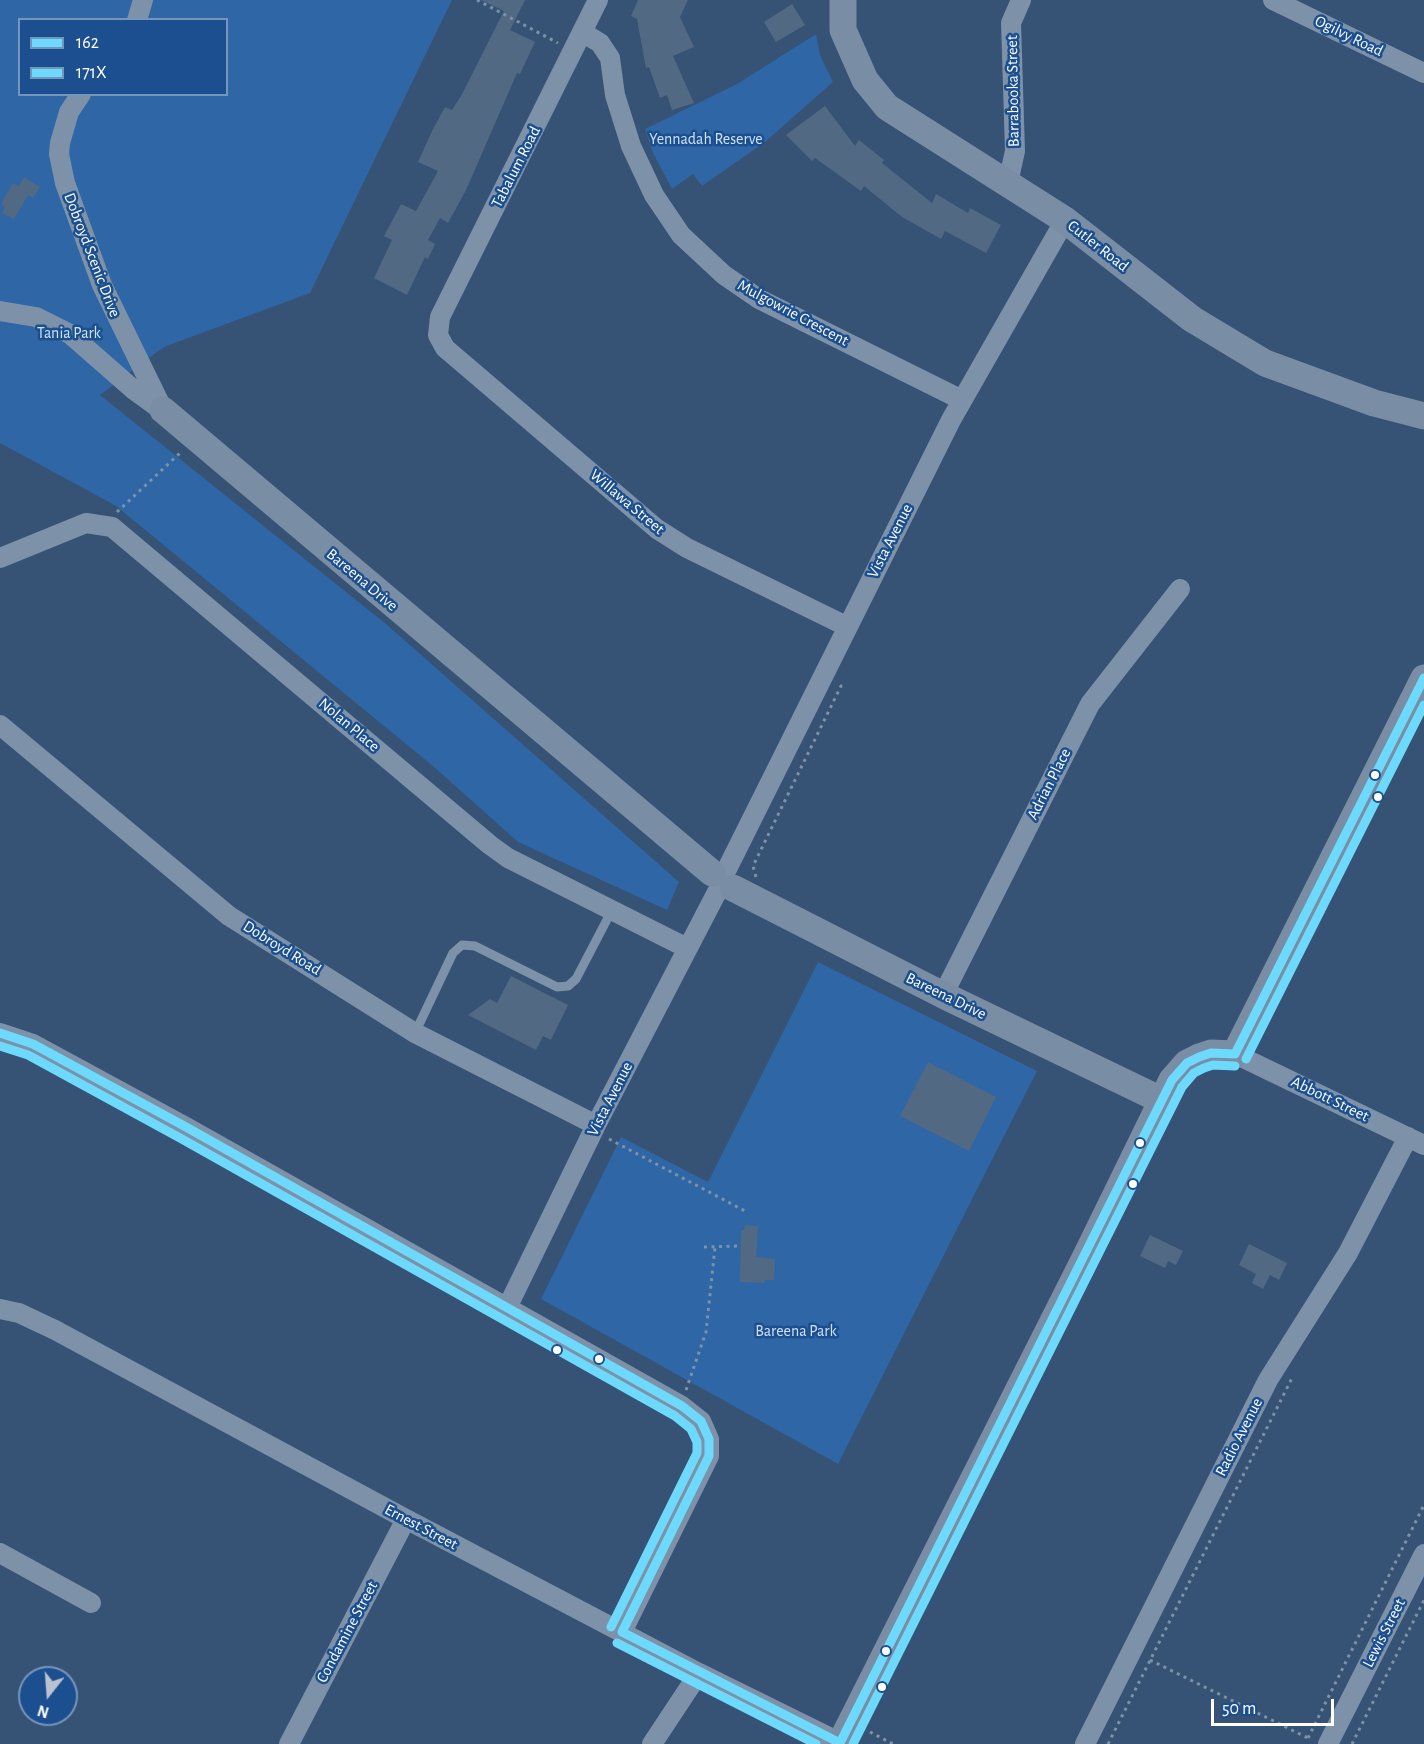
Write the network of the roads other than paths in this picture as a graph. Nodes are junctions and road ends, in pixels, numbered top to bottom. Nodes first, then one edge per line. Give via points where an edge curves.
1 (143, 0) edge
2 (598, 0) edge
3 (843, 0) edge
4 (1022, 0) edge
5 (1273, 0) edge
6 (138, 18) edge
7 (582, 32) junction
8 (1424, 73) edge
9 (80, 96) edge
10 (1008, 183) junction
11 (1065, 220) junction
12 (0, 311) edge
13 (438, 335) joint
14 (130, 346) junction
15 (109, 366) junction
16 (962, 400) junction
17 (163, 410) junction
18 (1424, 416) edge
19 (0, 558) edge
20 (1180, 589) dead end
21 (846, 626) junction
22 (1424, 678) edge
23 (0, 725) edge
24 (732, 880) junction
25 (612, 910) junction
26 (687, 948) junction
27 (943, 995) junction
28 (0, 1033) edge
29 (415, 1033) junction
30 (1236, 1054) junction
31 (1161, 1100) junction
32 (596, 1125) junction
33 (1416, 1141) edge
34 (507, 1308) junction
35 (0, 1309) edge
36 (406, 1519) junction
37 (0, 1553) edge
38 (1424, 1554) edge
39 (91, 1603) dead end
40 (622, 1632) junction
41 (699, 1673) junction
42 (1321, 1743) edge
43 (289, 1744) edge
44 (652, 1744) edge
45 (841, 1744) edge
46 (1085, 1744) edge

1 - 6 street
2 - 7 street, Tabalum Road
3 - 10 street, Cutler Road via 843,30 865,80 887,107
4 - 10 street, Barrabooka Street via 1011,23 1015,151
5 - 8 street, Ogilvy Road
7 - 13 street, Tabalum Road via 440,317
7 - 16 street, Mulgowrie Crescent via 600,43 610,58 615,95 631,146 654,195 681,235 724,275 759,299
9 - 14 street, Dobroyd Scenic Drive via 63,131 60,166 102,285
10 - 11 street, Cutler Road
11 - 16 street, Vista Avenue
11 - 18 street, Cutler Road via 1192,319 1265,363 1355,397
12 - 15 street, Bareena Drive via 36,317 54,325
13 - 21 street, Willawa Street via 445,348 657,529 687,548
14 - 15 street via 128,366
14 - 17 street, Dobroyd Scenic Drive
15 - 17 street, Bareena Drive
16 - 21 street, Vista Avenue
17 - 24 street, Bareena Drive
19 - 25 street, Nolan Place via 86,523 105,524 125,535 490,845 508,858
20 - 27 street, Adrian Place via 1090,704
21 - 24 street, Vista Avenue
22 - 30 street
23 - 29 street, Dobroyd Road via 229,916
24 - 26 street, Vista Avenue
24 - 27 street, Bareena Drive
25 - 26 street, Nolan Place
25 - 29 lane via 576,979 568,986 557,987 475,946 462,945 453,953
26 - 32 street, Vista Avenue
27 - 31 street, Bareena Drive
28 - 34 street via 33,1044
29 - 32 street, Dobroyd Road
30 - 31 street via 1211,1053 1186,1063
30 - 33 street, Abbott Street
31 - 45 street
32 - 34 street, Vista Avenue
33 - 46 street, Radio Avenue via 1268,1380
34 - 40 street via 682,1406 707,1430 710,1447 705,1465
35 - 36 street, Ernest Street via 19,1313 55,1330
36 - 40 street, Ernest Street
36 - 43 street, Condamine Street
37 - 39 street
38 - 42 street, Lewis Street
40 - 41 street, Ernest Street
41 - 44 street
41 - 45 street, Ernest Street

